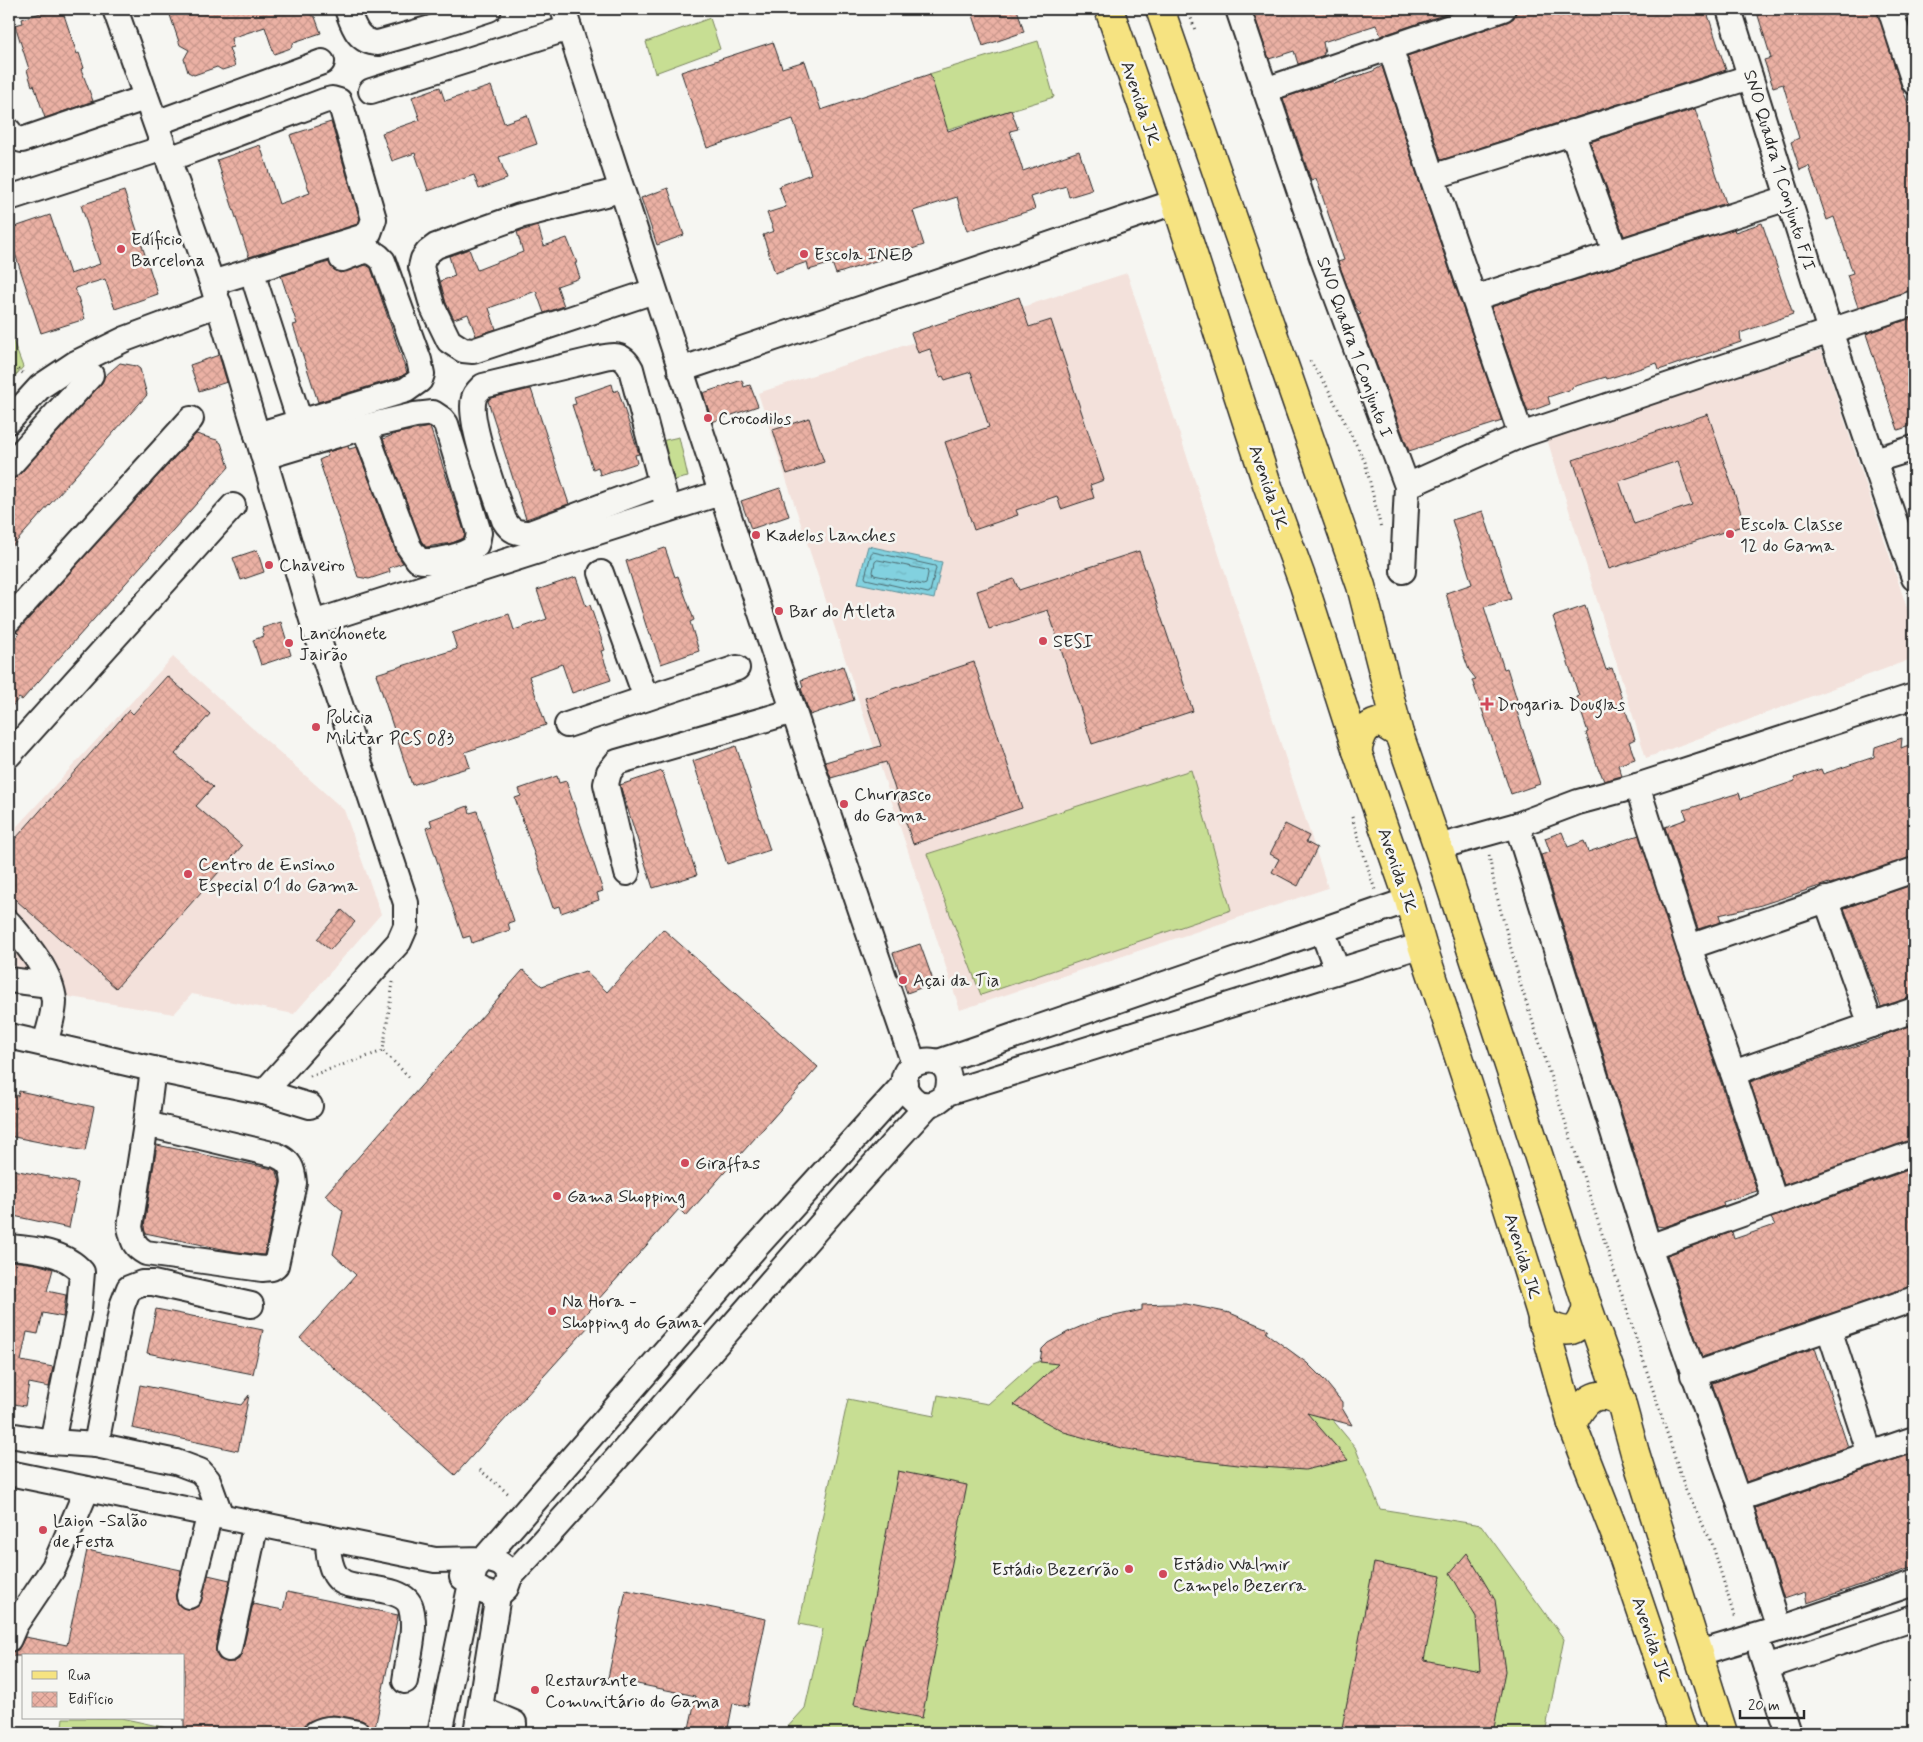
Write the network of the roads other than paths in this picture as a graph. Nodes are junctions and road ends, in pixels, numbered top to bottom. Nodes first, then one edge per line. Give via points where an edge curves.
1 (115, 9) edge
2 (347, 9) edge
3 (488, 9) edge
4 (1109, 9) edge
5 (1160, 9) edge
6 (1238, 9) edge
7 (1503, 9) edge
8 (1729, 9) edge
9 (428, 18) edge
10 (566, 18) edge
11 (1900, 19) edge
12 (1390, 46) junction
13 (322, 62) dead end
14 (1750, 77) junction
15 (1914, 82) edge
16 (1264, 90) junction
17 (372, 91) dead end
18 (145, 98) junction
19 (156, 123) junction
20 (9, 131) edge
21 (1572, 132) junction
22 (166, 153) junction
23 (1432, 177) junction
24 (622, 190) junction
25 (9, 198) edge
26 (1788, 198) junction
27 (1175, 202) junction
28 (1615, 252) junction
29 (256, 285) junction
30 (654, 291) junction
31 (216, 295) junction
32 (1474, 298) junction
33 (1914, 303) edge
34 (1830, 331) junction
35 (680, 370) junction
36 (91, 375) dead end
37 (191, 419) dead end
38 (9, 421) edge
39 (300, 422) junction
40 (364, 427) junction
41 (1521, 435) junction
42 (260, 446) junction
43 (1914, 448) edge
44 (1875, 460) junction
45 (9, 466) edge
46 (661, 484) junction
47 (1407, 486) junction
48 (720, 493) junction
49 (233, 506) dead end
50 (668, 509) junction
51 (1403, 571) dead end
52 (601, 573) dead end
53 (1914, 578) edge
54 (9, 620) edge
55 (312, 623) junction
56 (737, 668) dead end
57 (1914, 696) edge
58 (646, 698) junction
59 (794, 711) junction
60 (566, 725) dead end
61 (1399, 734) junction
62 (1357, 752) junction
63 (9, 755) edge
64 (1637, 786) junction
65 (1517, 825) junction
66 (1438, 847) junction
67 (1914, 870) edge
68 (627, 873) dead end
69 (1409, 900) junction
70 (1826, 900) junction
71 (9, 923) edge
72 (1322, 930) junction
73 (1422, 945) junction
74 (1689, 947) junction
75 (1337, 970) junction
76 (9, 980) edge
77 (50, 985) junction
78 (1914, 1010) edge
79 (1871, 1025) junction
80 (9, 1036) edge
81 (45, 1043) junction
82 (938, 1062) junction
83 (153, 1069) junction
84 (1734, 1073) junction
85 (909, 1074) junction
86 (264, 1092) junction
87 (938, 1099) junction
88 (310, 1106) dead end
89 (146, 1124) junction
90 (1914, 1153) edge
91 (1775, 1202) junction
92 (9, 1247) edge
93 (1649, 1247) junction
94 (1914, 1299) edge
95 (251, 1305) dead end
96 (1587, 1305) junction
97 (1542, 1322) junction
98 (1829, 1329) junction
99 (1693, 1375) junction
100 (1621, 1402) junction
101 (1572, 1424) junction
102 (9, 1435) edge
103 (1914, 1439) edge
104 (52, 1442) junction
105 (96, 1446) junction
106 (1870, 1454) junction
107 (9, 1473) edge
108 (87, 1489) junction
109 (1738, 1499) junction
110 (216, 1514) junction
111 (256, 1523) junction
112 (329, 1538) junction
113 (484, 1559) junction
114 (435, 1560) junction
115 (472, 1582) junction
116 (1914, 1583) edge
117 (504, 1586) junction
118 (189, 1596) dead end
119 (1826, 1613) junction
120 (1914, 1618) edge
121 (1779, 1629) junction
122 (9, 1638) edge
123 (1749, 1639) junction
124 (1835, 1644) junction
125 (229, 1649) dead end
126 (1699, 1653) junction
127 (1766, 1667) junction
128 (405, 1681) dead end
129 (481, 1709) junction
130 (437, 1732) edge
131 (316, 1733) edge
132 (357, 1733) edge
133 (476, 1733) edge
134 (514, 1733) edge
135 (1683, 1733) edge
136 (1723, 1733) edge
137 (1788, 1733) edge

1 - 18 street
2 - 9 street via 359,36 378,43
3 - 9 street
4 - 27 main road, Avenida JK
5 - 61 main road via 1361,586
6 - 16 street, SNO Quadra 1 Conjunto I
7 - 12 street
8 - 14 street, SNO Quadra 1 Conjunto F/I
10 - 17 street
10 - 24 street
11 - 15 street
12 - 16 street
12 - 23 street
13 - 19 street
14 - 21 street
14 - 26 street, SNO Quadra 1 Conjunto F/I
16 - 47 street, SNO Quadra 1 Conjunto I
18 - 19 street
18 - 20 street via 22,140 13,137
19 - 22 street
21 - 23 street
21 - 28 street
22 - 25 street
22 - 31 street
22 - 31 street via 332,99 339,101 342,109 374,219 369,233
23 - 32 street
24 - 30 street
24 - 30 street via 520,216 436,246 423,259 421,267 433,308 449,341 463,350 473,351
26 - 28 street
26 - 34 street, SNO Quadra 1 Conjunto F/I
27 - 35 street
27 - 62 main road, Avenida JK
28 - 32 street
29 - 31 street
29 - 39 street
29 - 39 street via 364,252 374,252 383,262 419,360 422,374 416,385
30 - 35 street
31 - 38 street via 76,363 40,387
31 - 42 street
32 - 41 street
33 - 34 street
34 - 41 street
34 - 44 street, SNO Quadra 1 Conjunto F/I
35 - 48 street
36 - 45 street
37 - 54 street
39 - 42 street
40 - 40 street via 432,413 442,419 477,522 479,533 475,545 432,562 418,560 409,547
40 - 42 street
41 - 47 street
42 - 55 street
43 - 44 street
44 - 53 street, SNO Quadra 1 Conjunto F/I
46 - 46 street via 631,369 626,360 618,356 483,386 473,399 472,412 482,452 504,520 509,529 517,533 530,533
46 - 50 street
47 - 51 street
48 - 50 street
48 - 59 street
49 - 63 street
50 - 55 street
52 - 58 street
55 - 86 street via 406,903 406,926 399,942
56 - 58 street
57 - 64 street
58 - 60 street
59 - 68 street via 617,762 609,772 606,784
59 - 85 street
61 - 62 main road via 1380,722 1372,724 1362,734
61 - 66 main road
62 - 69 main road, Avenida JK
64 - 65 street via 1578,802
64 - 74 street
65 - 66 street
65 - 93 street
66 - 96 main road
67 - 70 street
69 - 72 street
69 - 73 main road, Avenida JK
70 - 74 street
70 - 79 street
71 - 77 street
72 - 75 street
72 - 82 street
73 - 75 street
73 - 97 main road, Avenida JK
74 - 84 street
75 - 87 street via 1043,1062
76 - 77 street
77 - 81 street via 53,1011
78 - 79 street
79 - 84 street
80 - 81 street
81 - 83 street
82 - 85 street via 921,1060
82 - 87 street via 949,1076 949,1084
83 - 86 street
83 - 89 street
84 - 91 street
85 - 87 street via 907,1092 912,1099 920,1103
85 - 113 street
86 - 88 street
87 - 117 street via 867,1171
89 - 89 street via 130,1227 132,1240 138,1248 146,1252 262,1270 276,1265 294,1183 289,1163 276,1155
90 - 91 street
91 - 93 street
92 - 104 street via 59,1256 75,1263 82,1272 79,1309
93 - 99 street
94 - 98 street
95 - 105 street via 153,1283 129,1288 122,1306
96 - 97 main road via 1584,1318 1571,1330 1560,1331
96 - 100 main road
97 - 101 main road, Avenida JK
98 - 99 street
98 - 106 street
99 - 109 street
100 - 101 main road via 1610,1396 1595,1396 1585,1403
100 - 126 main road
101 - 135 main road, Avenida JK via 1619,1544
102 - 104 street
103 - 106 street
104 - 105 street
105 - 110 street via 176,1462 200,1471 208,1480
106 - 109 street
107 - 108 street
108 - 110 street
108 - 122 street via 54,1567
109 - 121 street
110 - 111 street
110 - 118 street
111 - 112 street
111 - 125 street
112 - 114 street
112 - 128 street via 327,1549 334,1574 344,1583 391,1592 403,1597 411,1606 413,1627
113 - 114 street
113 - 115 street via 475,1569
113 - 117 street via 500,1562 507,1568
114 - 115 street
115 - 117 street via 478,1590 488,1594
115 - 130 street
116 - 119 street
117 - 129 street
119 - 121 street
119 - 124 street
120 - 124 street
121 - 123 street
123 - 126 street
123 - 127 street
124 - 127 street
126 - 136 main road
127 - 137 street
129 - 133 street
129 - 134 street via 514,1723
131 - 132 street via 326,1728

